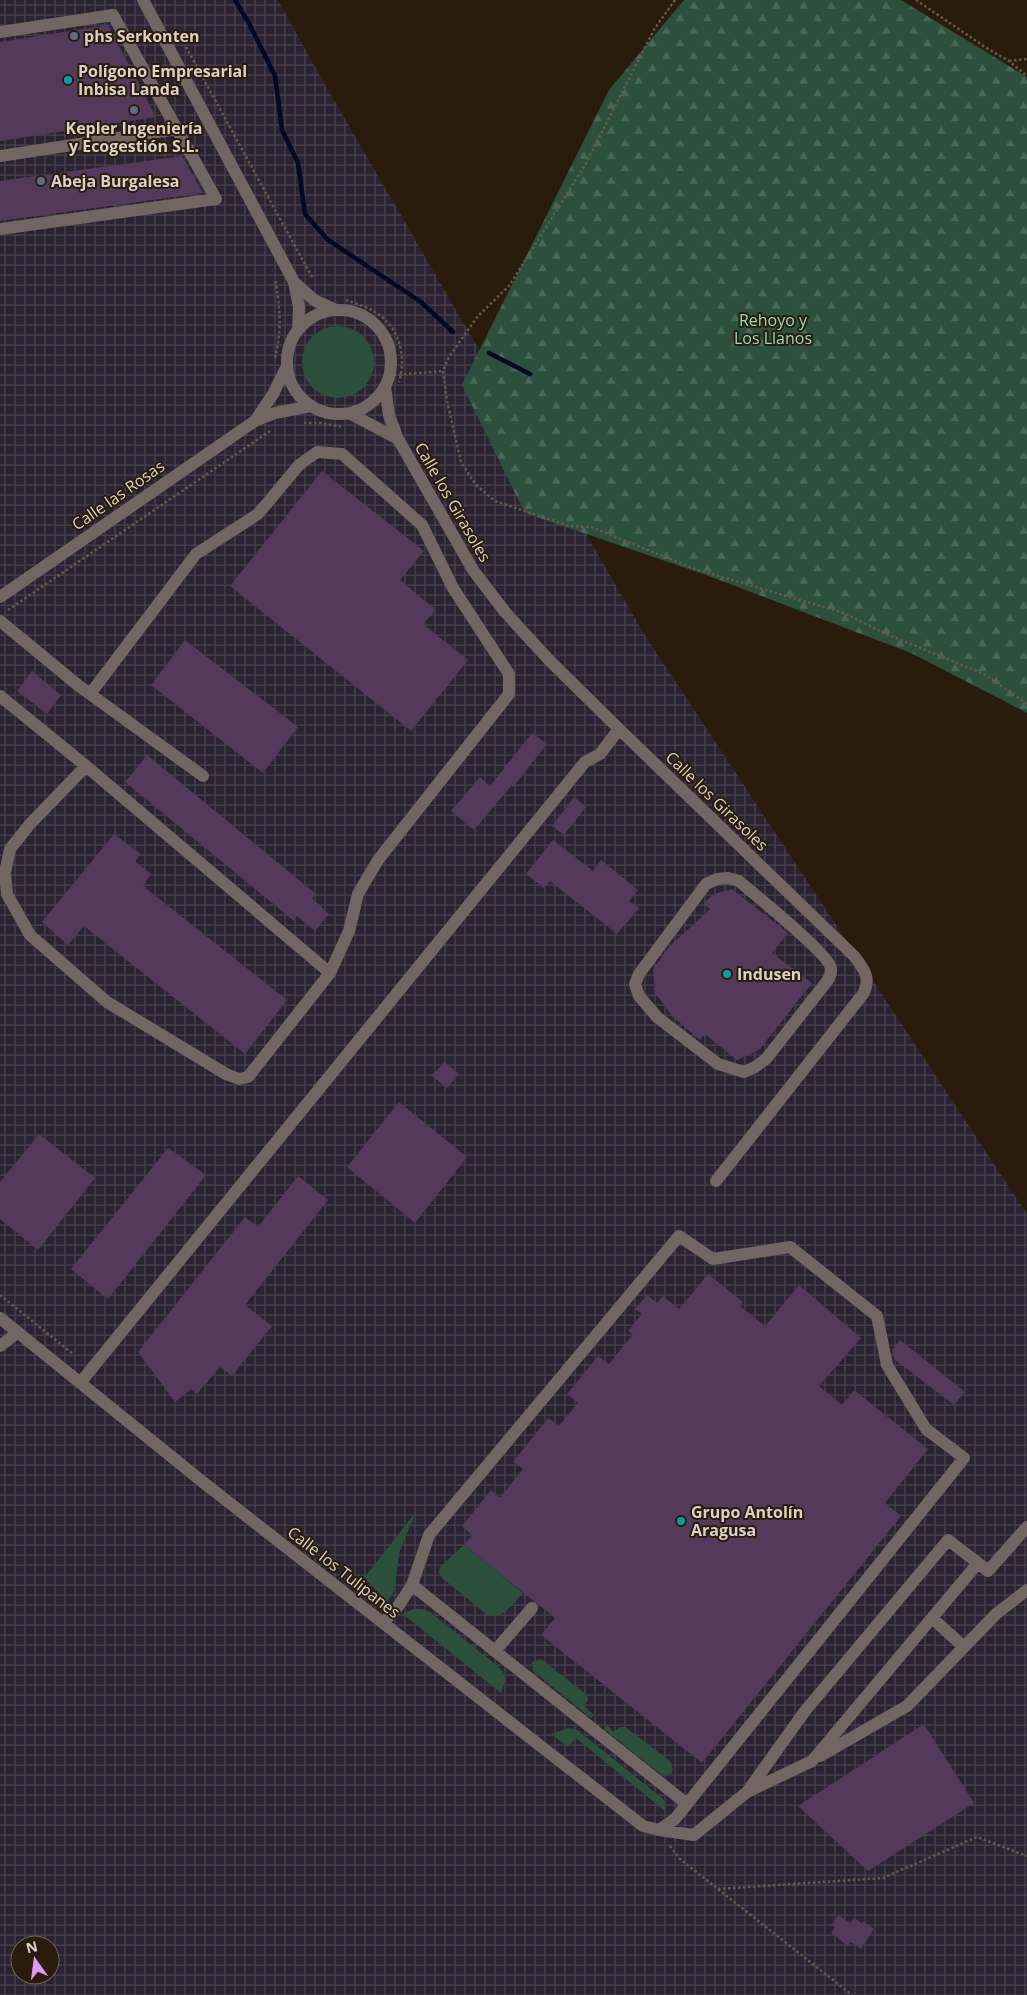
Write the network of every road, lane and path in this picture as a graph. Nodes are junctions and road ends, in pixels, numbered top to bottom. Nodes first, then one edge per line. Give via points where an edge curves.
1 (142, 0) edge
2 (675, 0) edge
3 (916, 0) edge
4 (0, 32) edge
5 (184, 44) dead end
6 (1027, 59) edge
7 (1009, 60) junction
8 (1027, 76) edge
9 (177, 129) junction
10 (0, 156) edge
11 (0, 229) edge
12 (274, 272) dead end
13 (294, 282) junction
14 (318, 287) dead end
15 (340, 305) junction
16 (298, 330) junction
17 (272, 363) dead end
18 (287, 366) junction
19 (443, 371) junction
20 (393, 380) junction
21 (311, 406) junction
22 (349, 413) junction
23 (255, 421) junction
24 (298, 423) dead end
25 (276, 428) dead end
26 (348, 428) dead end
27 (398, 439) junction
28 (0, 597) edge
29 (8, 610) dead end
30 (0, 621) edge
31 (90, 694) junction
32 (0, 696) edge
33 (1027, 704) edge
34 (619, 729) junction
35 (86, 766) junction
36 (203, 776) dead end
37 (828, 956) joint
38 (330, 973) junction
39 (716, 1181) dead end
40 (0, 1295) edge
41 (0, 1318) edge
42 (18, 1332) junction
43 (0, 1346) edge
44 (74, 1354) dead end
45 (80, 1383) junction
46 (1027, 1527) edge
47 (978, 1563) junction
48 (412, 1585) junction
49 (1027, 1590) edge
50 (532, 1608) dead end
51 (932, 1618) junction
52 (383, 1623) junction
53 (964, 1647) junction
54 (495, 1651) junction
55 (812, 1760) junction
56 (747, 1792) junction
57 (687, 1804) junction
58 (659, 1830) junction
59 (1027, 1856) edge
60 (718, 1890) junction
61 (852, 1995) edge

1 - 13 street
2 - 19 path via 655,28 580,174 509,286 478,316
3 - 7 path
4 - 9 street via 113,15
5 - 14 path
6 - 7 path
7 - 8 path
9 - 10 street
9 - 11 street via 216,199
12 - 17 path via 280,332
13 - 15 street via 314,300
13 - 16 street via 299,307
15 - 16 street via 315,316
15 - 20 street via 368,318 380,329 388,344
15 - 20 path via 368,308 383,317 396,334 402,351
16 - 18 street via 291,341
18 - 21 street via 299,395
18 - 23 street, Calle las Rosas via 274,394
19 - 20 path
19 - 33 path via 461,462 476,485 494,501 569,526 591,527 694,569 844,613 984,674
20 - 22 street via 363,408
20 - 27 street, Calle los Girasoles via 389,415
21 - 22 street via 336,414
21 - 23 street, Calle las Rosas via 275,413
22 - 27 street, Calle los Girasoles
23 - 28 street, Calle las Rosas
24 - 26 path
25 - 29 path
27 - 34 street, Calle los Girasoles via 473,570 489,592 550,660
30 - 31 street
31 - 36 street
31 - 38 street via 196,554 258,514 299,465 317,452 342,454 422,525 453,588 509,674 509,694 378,860 358,894 349,931
32 - 35 street
34 - 39 street, Calle los Girasoles via 835,937 866,972 867,987 863,994
34 - 45 street via 600,754 585,762
35 - 38 street
35 - 38 street via 10,849 7,894 30,935 107,1002 239,1079 248,1076
37 - 37 street via 830,976 824,986 766,1059 744,1072 718,1064 657,1017 634,984 706,884 716,879 739,881
40 - 44 path
41 - 42 street, Calle los Tulipanes
42 - 43 street
42 - 45 street, Calle los Tulipanes
45 - 52 street, Calle los Tulipanes
46 - 47 street via 988,1571
47 - 51 street
47 - 56 street via 948,1540 806,1711
48 - 52 street
48 - 54 street
48 - 57 street via 430,1535 679,1236 713,1259 790,1246 877,1316 887,1365 926,1429 964,1458
49 - 53 street via 996,1614
50 - 54 street
51 - 53 street
51 - 55 street
52 - 58 street, Calle los Tulipanes via 643,1826
53 - 55 street via 907,1706
54 - 57 street
55 - 56 street
56 - 58 street, Calle los Tulipanes via 694,1835
57 - 58 street via 675,1819
58 - 60 path via 680,1859
59 - 60 path via 977,1836 883,1878
60 - 61 path

